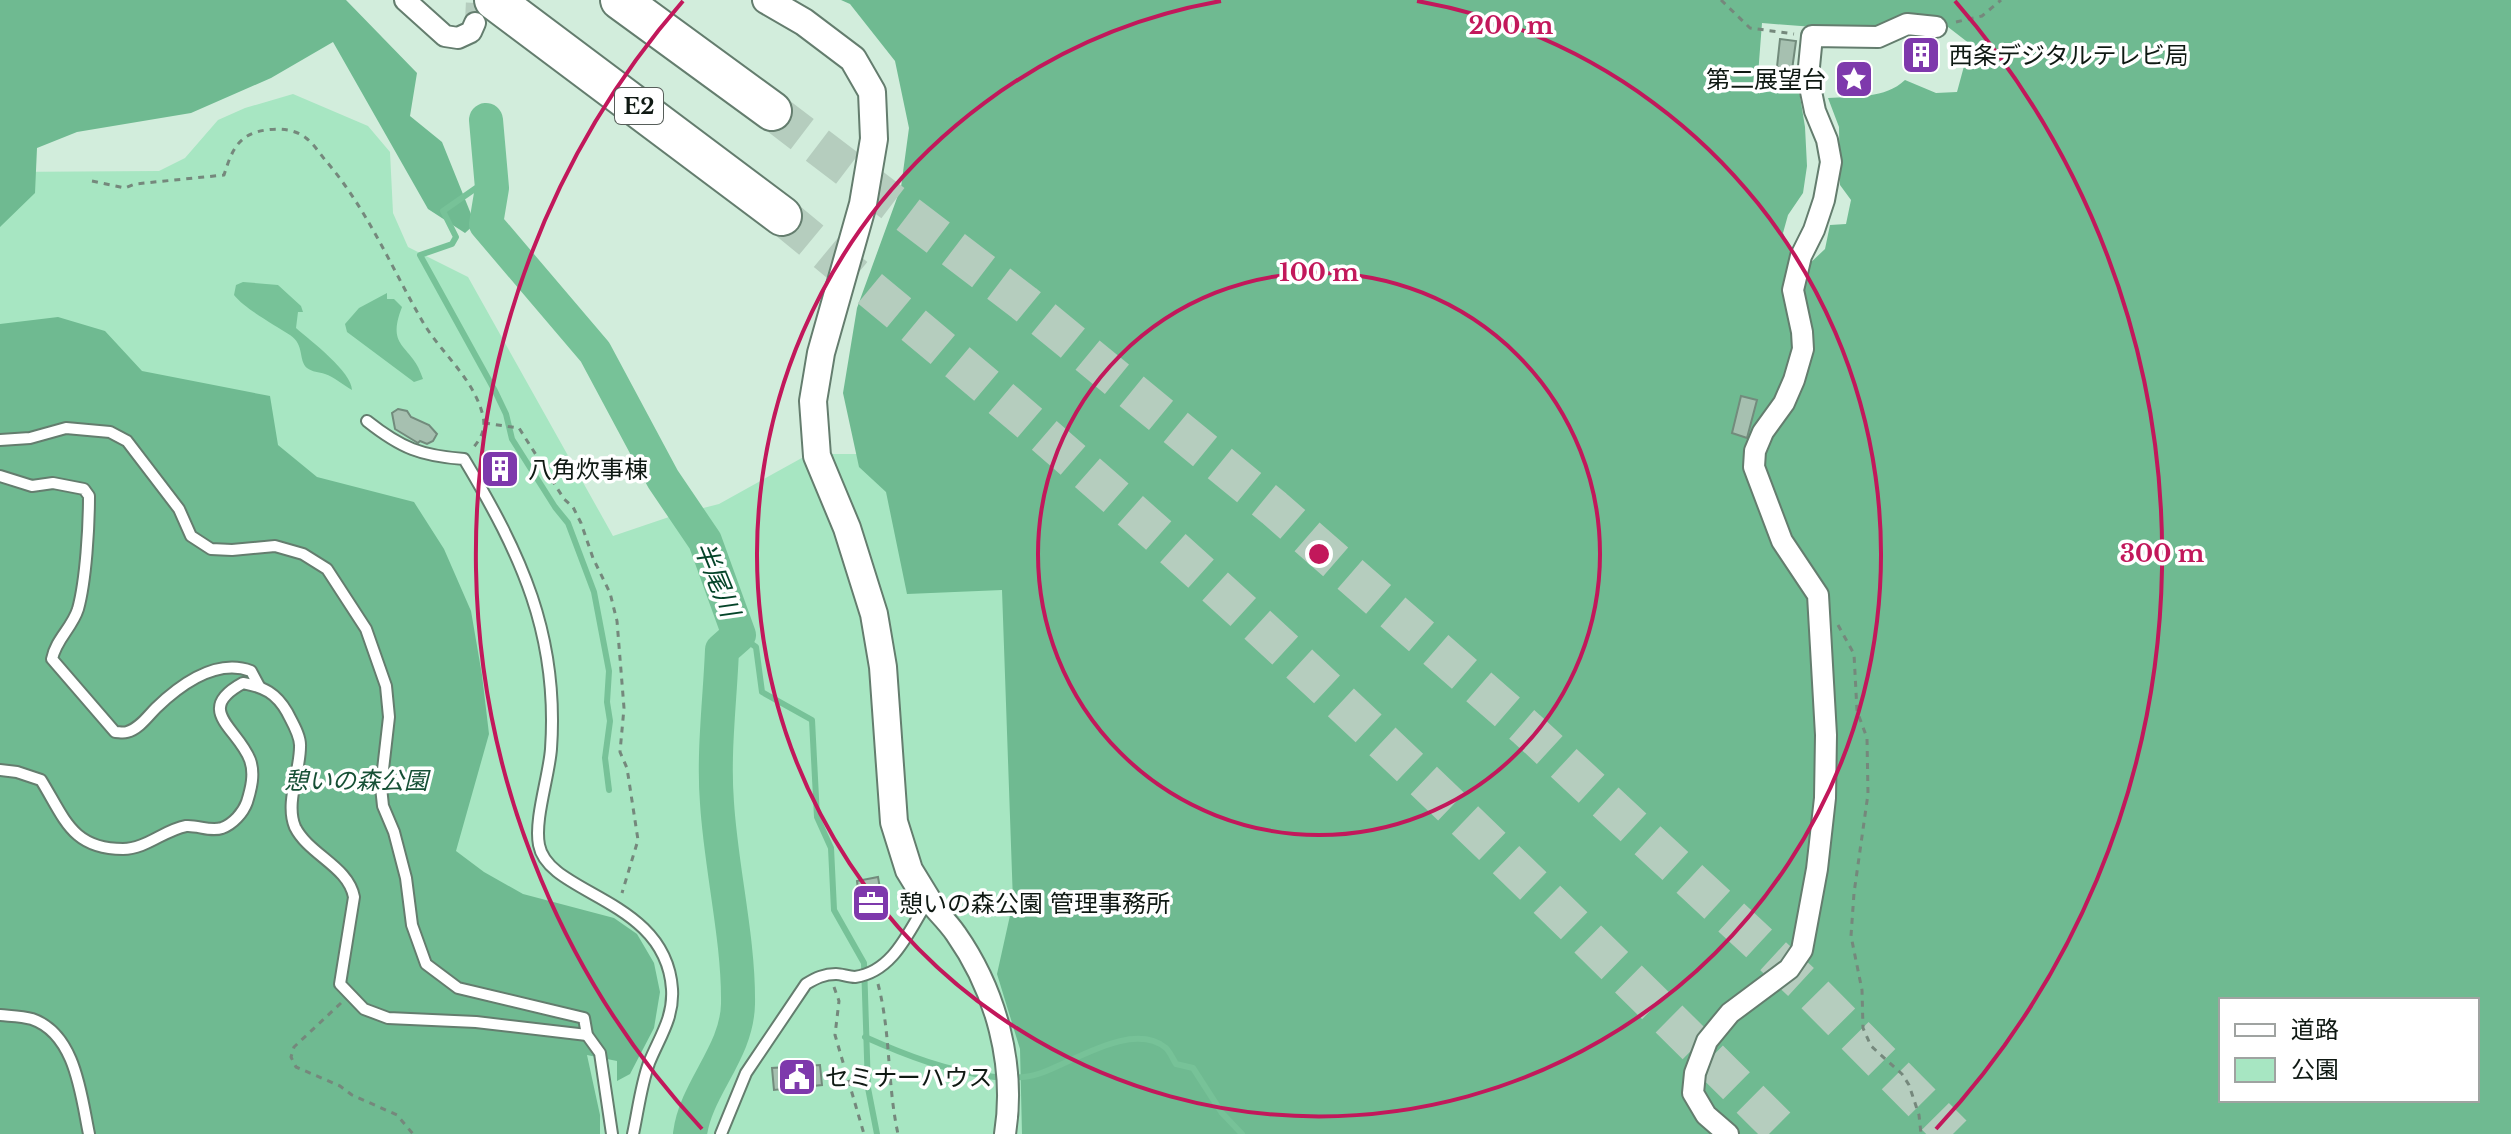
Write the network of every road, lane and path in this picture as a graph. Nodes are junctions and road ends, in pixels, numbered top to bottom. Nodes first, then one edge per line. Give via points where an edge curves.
1 (405, 0) edge
2 (620, 0) edge
3 (766, 0) edge
4 (1721, 0) edge
5 (2001, 0) edge
6 (484, 11) edge
7 (1936, 27) joint
8 (1812, 36) junction
9 (772, 111) tunnel mouth
10 (92, 181) dead end
11 (782, 216) tunnel mouth
12 (367, 421) dead end
13 (484, 423) junction
14 (0, 440) edge
15 (464, 459) junction
16 (0, 476) edge
17 (1820, 611) junction
18 (259, 686) junction
19 (0, 770) edge
20 (928, 901) junction
21 (617, 907) junction
22 (874, 971) junction
23 (831, 974) junction
24 (349, 995) junction
25 (0, 1015) edge
26 (587, 1035) junction
27 (89, 1134) edge
28 (413, 1134) edge
29 (612, 1134) edge
30 (633, 1134) edge
31 (721, 1134) edge
32 (864, 1134) edge
33 (898, 1134) edge
34 (1005, 1134) edge
35 (1728, 1134) edge
36 (1921, 1134) edge

1 - 6 street via 445,36 458,38 471,32
2 - 9 highway
3 - 20 street via 853,59 872,92 874,139 863,204 821,353 813,401 817,456 874,614 894,822 909,870
4 - 8 path via 1750,28
5 - 7 path via 1982,16
6 - 11 highway, E2
7 - 8 street via 1907,24 1878,37
8 - 17 street via 1808,77 1831,162 1824,200 1793,290 1803,349 1784,403 1755,451 1754,467 1782,541 1818,595
10 - 13 path via 125,188 224,175 236,142 245,136 278,128 306,137 356,202 425,325 468,381
12 - 15 lane via 393,442 422,455
13 - 15 path via 479,441
13 - 21 path via 519,428 573,507 610,593 622,665 620,752 638,840
14 - 26 lane via 66,428 110,432 127,441 179,509 191,536 211,549 275,546 303,554 327,569 366,629 386,686 383,806 426,964 458,988 584,1018
15 - 21 lane via 511,542 543,633 551,749 539,847 559,873
16 - 18 lane via 32,486 53,483 84,489 89,496 78,609 52,659 115,732 129,732 186,683 226,667 251,671
17 - 35 street via 1825,798 1802,950 1770,986 1730,1013 1707,1041 1695,1073 1693,1093 1706,1115
17 - 36 path via 1842,629 1854,654 1857,711 1867,738 1868,794 1851,936 1863,1028 1871,1046 1909,1085
18 - 19 lane via 243,683 227,691 221,702 220,714 250,760 253,776 245,809 225,827 187,826 133,849 84,843 41,780
18 - 24 lane via 277,697 300,740 292,812 297,830 352,887 340,984
20 - 22 lane via 892,958
20 - 34 street via 956,934 991,997 1009,1090
21 - 30 lane via 654,938 672,989 667,1029 648,1064
22 - 23 lane via 853,977
22 - 33 path
23 - 31 lane via 806,984 780,1020 746,1073
23 - 32 path via 839,1001 835,1035
24 - 26 lane via 364,1009 388,1018
24 - 28 path via 294,1047 291,1057 296,1067 397,1115
25 - 27 lane via 33,1019 65,1049 78,1079
26 - 29 lane via 600,1053

